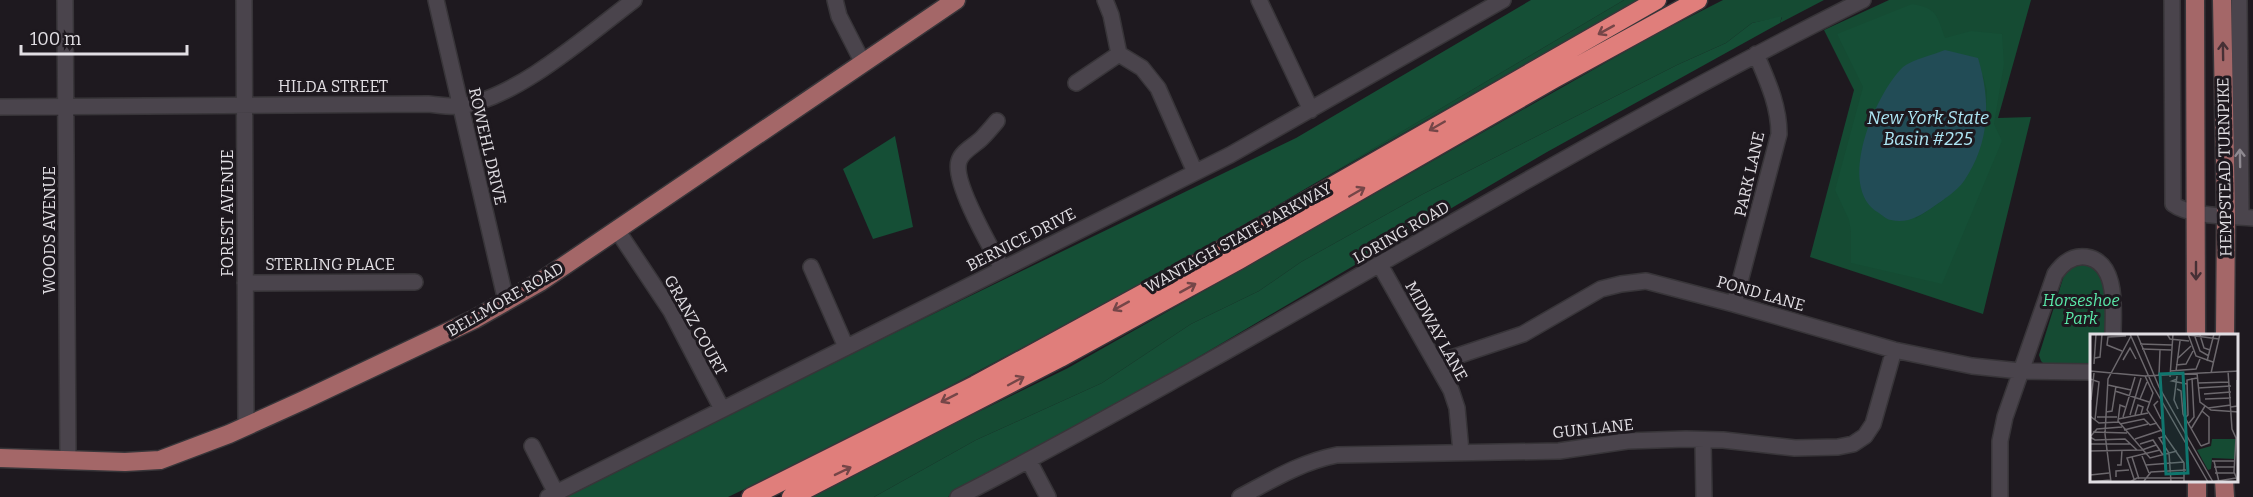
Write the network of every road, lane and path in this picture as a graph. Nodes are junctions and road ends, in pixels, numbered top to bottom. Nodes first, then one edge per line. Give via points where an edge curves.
1 (65, 0) edge
2 (244, 0) edge
3 (436, 0) edge
4 (634, 0) edge
5 (835, 0) edge
6 (956, 0) edge
7 (1105, 0) edge
8 (1260, 0) edge
9 (1503, 0) edge
10 (1657, 0) edge
11 (1698, 0) edge
12 (1863, 0) edge
13 (2195, 0) edge
14 (2222, 0) edge
15 (2239, 0) edge
16 (2172, 4) edge
17 (1119, 54) junction
18 (1756, 54) junction
19 (862, 63) junction
20 (1076, 83) dead end
21 (244, 105) junction
22 (66, 106) junction
23 (460, 106) junction
24 (0, 107) edge
25 (1311, 110) junction
26 (997, 121) dead end
27 (1195, 172) junction
28 (2196, 212) junction
29 (2240, 217) edge
30 (616, 230) junction
31 (1380, 265) junction
32 (811, 267) dead end
33 (1002, 268) junction
34 (416, 282) dead end
35 (245, 283) junction
36 (506, 301) junction
37 (1734, 304) junction
38 (2113, 334) edge
39 (2196, 334) edge
40 (2225, 334) edge
41 (846, 346) junction
42 (1894, 350) junction
43 (1436, 363) junction
44 (2020, 371) junction
45 (2090, 372) edge
46 (722, 409) junction
47 (246, 426) junction
48 (1703, 441) junction
49 (532, 446) dead end
50 (1461, 452) junction
51 (0, 458) edge
52 (68, 460) junction
53 (1029, 461) junction
54 (552, 495) edge
55 (751, 497) edge
56 (791, 497) edge
57 (958, 497) edge
58 (1048, 497) edge
59 (1240, 497) edge
60 (1704, 497) edge
61 (2000, 497) edge

1 - 22 street, WOODS AVENUE
2 - 21 street, FOREST AVENUE
3 - 23 street, ROWEHL DRIVE
4 - 23 street, HILDA STREET via 526,80
5 - 19 street
6 - 19 main road, BELLMORE ROAD
7 - 17 street
8 - 25 street
9 - 25 street, BERNICE DRIVE
10 -> 55 highway, WANTAGH STATE PARKWAY via 1154,288 947,399
56 -> 11 highway, WANTAGH STATE PARKWAY via 1239,260
12 - 18 street, LORING ROAD
13 - 28 main road, HEMPSTEAD TURNPIKE
29 -> 14 main road, HEMPSTEAD TURNPIKE
29 -> 15 street, HEMPSTEAD TURNPIKE
16 - 28 street, HEMPSTEAD TURNPIKE via 2172,199 2175,206
17 - 20 street
17 - 27 street via 1142,68 1158,88
18 - 31 street, LORING ROAD
18 - 37 street, PARK LANE via 1775,101 1779,134
19 - 30 main road, BELLMORE ROAD
21 - 22 street, HILDA STREET
21 - 23 street, HILDA STREET
21 - 35 street, FOREST AVENUE
22 - 24 street, HILDA STREET
22 - 52 street, WOODS AVENUE
23 - 36 street, ROWEHL DRIVE
25 - 27 street, BERNICE DRIVE
26 - 33 street via 963,155 957,172
27 - 33 street, BERNICE DRIVE
28 - 29 street
28 -> 39 main road, HEMPSTEAD TURNPIKE
29 - 40 main road, HEMPSTEAD TURNPIKE
30 - 36 main road, BELLMORE ROAD
30 - 46 street, GRANZ COURT via 671,310
31 - 43 street, MIDWAY LANE
31 - 53 street, LORING ROAD
32 - 41 street
33 - 41 street, BERNICE DRIVE
34 - 35 street, STERLING PLACE
35 - 47 street, FOREST AVENUE
36 - 47 main road, BELLMORE ROAD
37 - 42 street, POND LANE
37 - 43 street, POND LANE via 1646,281 1621,284 1601,289 1523,334
38 - 44 street via 2108,274 2096,260 2074,258 2055,274
41 - 46 street, BERNICE DRIVE
42 - 44 street, POND LANE
42 - 48 street, GUN LANE via 1873,424 1853,444 1796,448
43 - 50 street, MIDWAY LANE via 1457,408
44 - 45 street, POND LANE
44 - 61 street via 2000,441
46 - 54 street, BERNICE DRIVE
47 - 52 main road, BELLMORE ROAD via 160,460
48 - 50 street, GUN LANE via 1627,441 1559,451
48 - 60 street
49 - 54 street
50 - 59 street, GUN LANE via 1318,458
51 - 52 main road, BELLMORE ROAD
53 - 57 street, LORING ROAD
53 - 58 street

